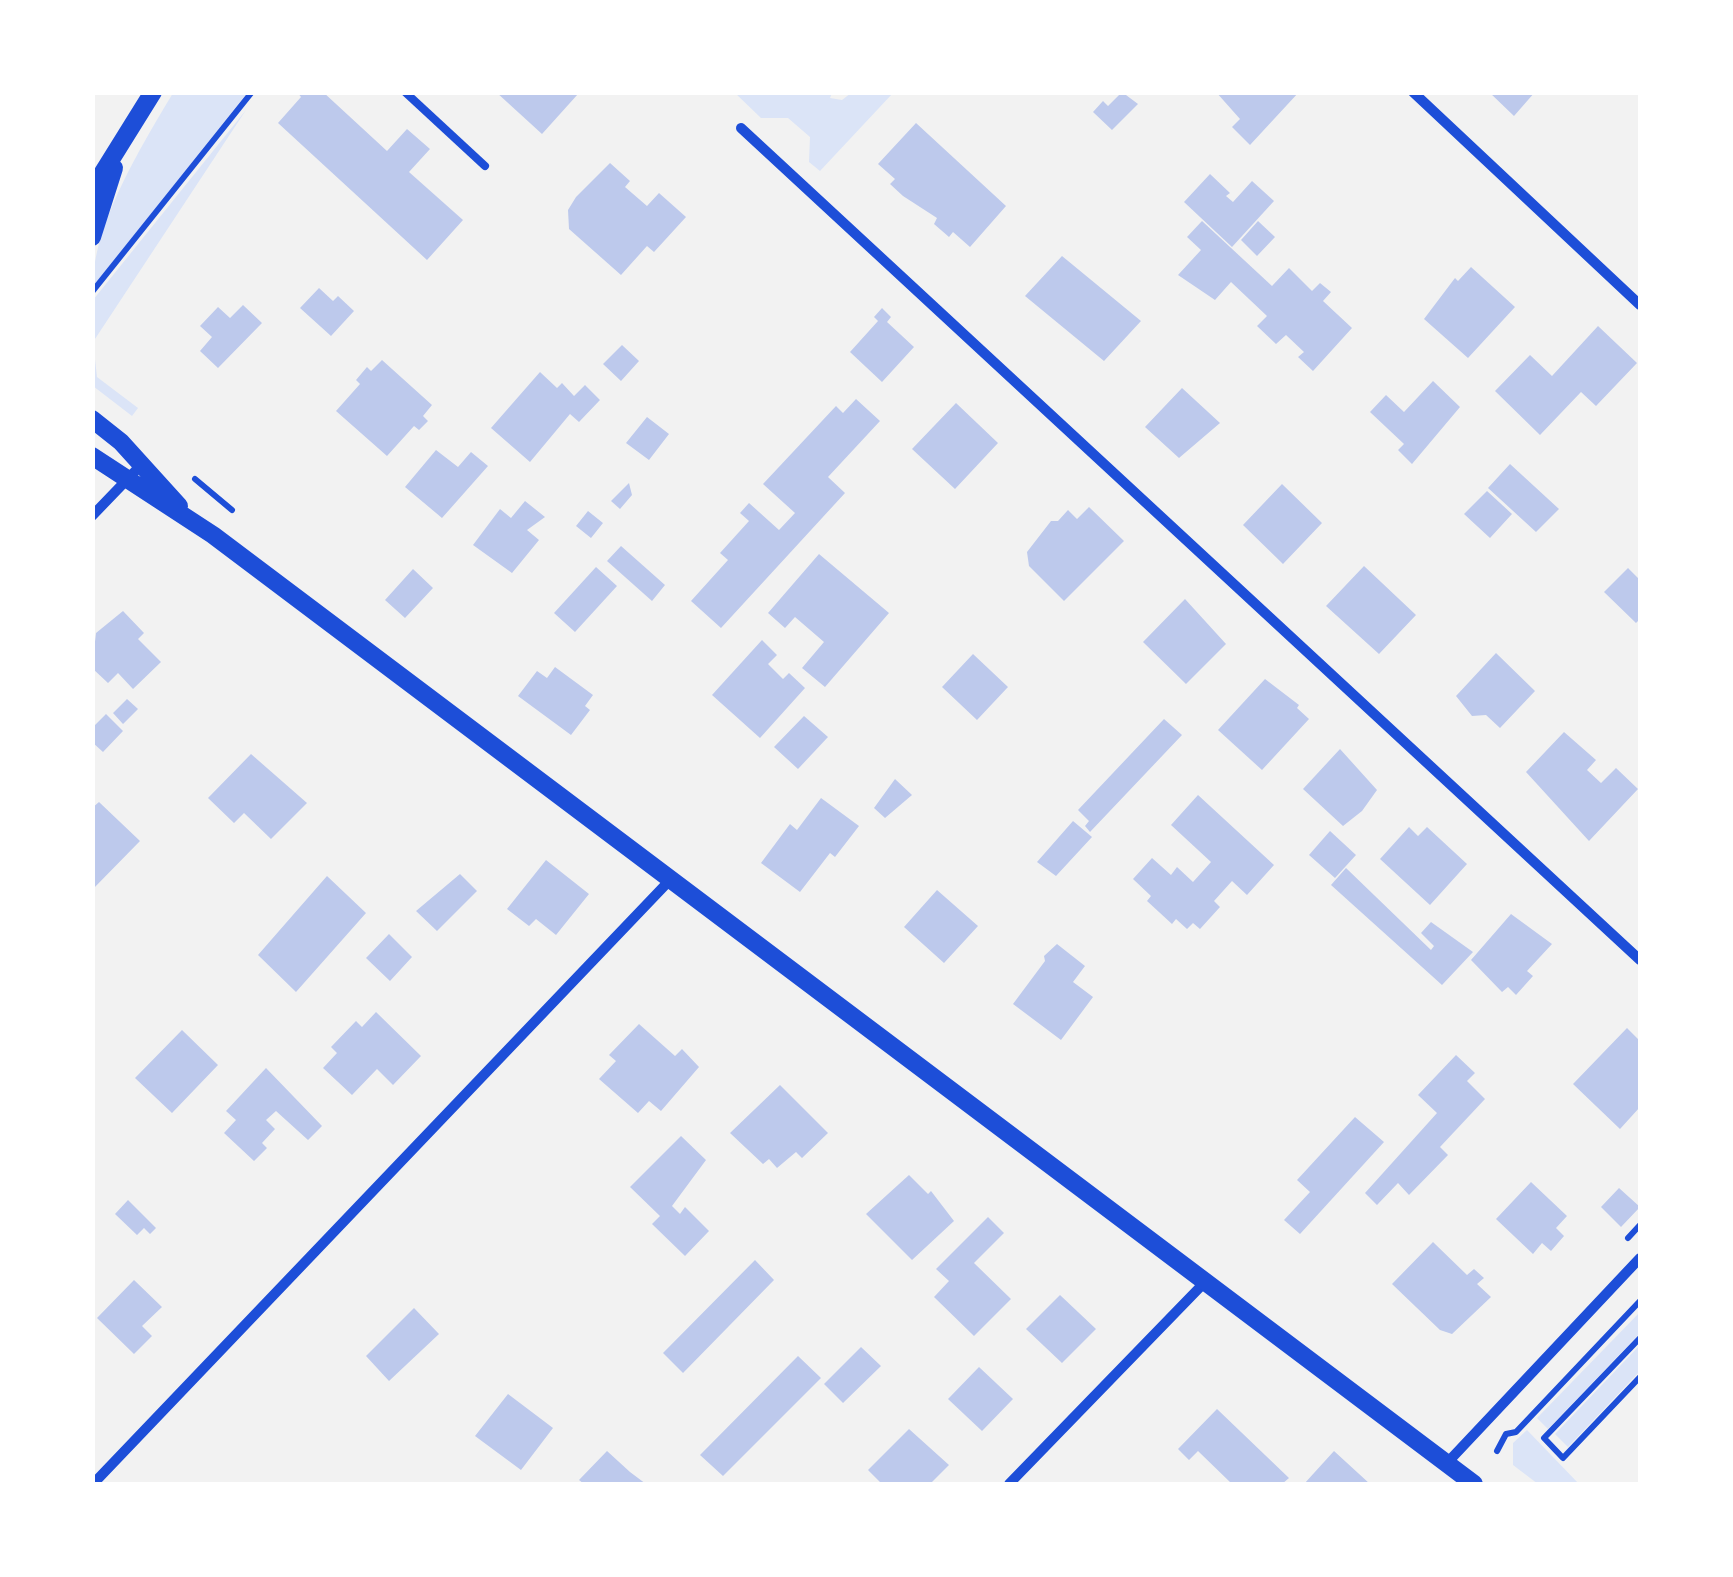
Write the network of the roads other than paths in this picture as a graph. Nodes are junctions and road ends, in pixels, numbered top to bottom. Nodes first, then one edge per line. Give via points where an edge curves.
1 (153, 92) edge
2 (405, 92) edge
3 (1413, 92) edge
4 (740, 128) dead end
5 (121, 149) junction
6 (486, 166) dead end
7 (92, 190) edge
8 (92, 237) edge
9 (1640, 305) edge
10 (92, 419) edge
11 (92, 456) edge
12 (142, 464) junction
13 (127, 481) junction
14 (92, 516) edge
15 (190, 518) junction
16 (670, 880) junction
17 (1640, 960) edge
18 (1640, 1258) edge
19 (1205, 1282) junction
20 (1447, 1463) junction
21 (93, 1484) edge
22 (1009, 1484) edge
23 (1474, 1484) edge

1 - 5 street
2 - 6 lane
3 - 9 street
4 - 17 street
5 - 7 street
5 - 8 street
10 - 12 street
11 - 13 street
12 - 13 street
12 - 15 street
13 - 14 street
13 - 15 street
15 - 16 street
16 - 19 street
16 - 21 street
18 - 20 street
19 - 20 street
19 - 22 street
20 - 23 street

